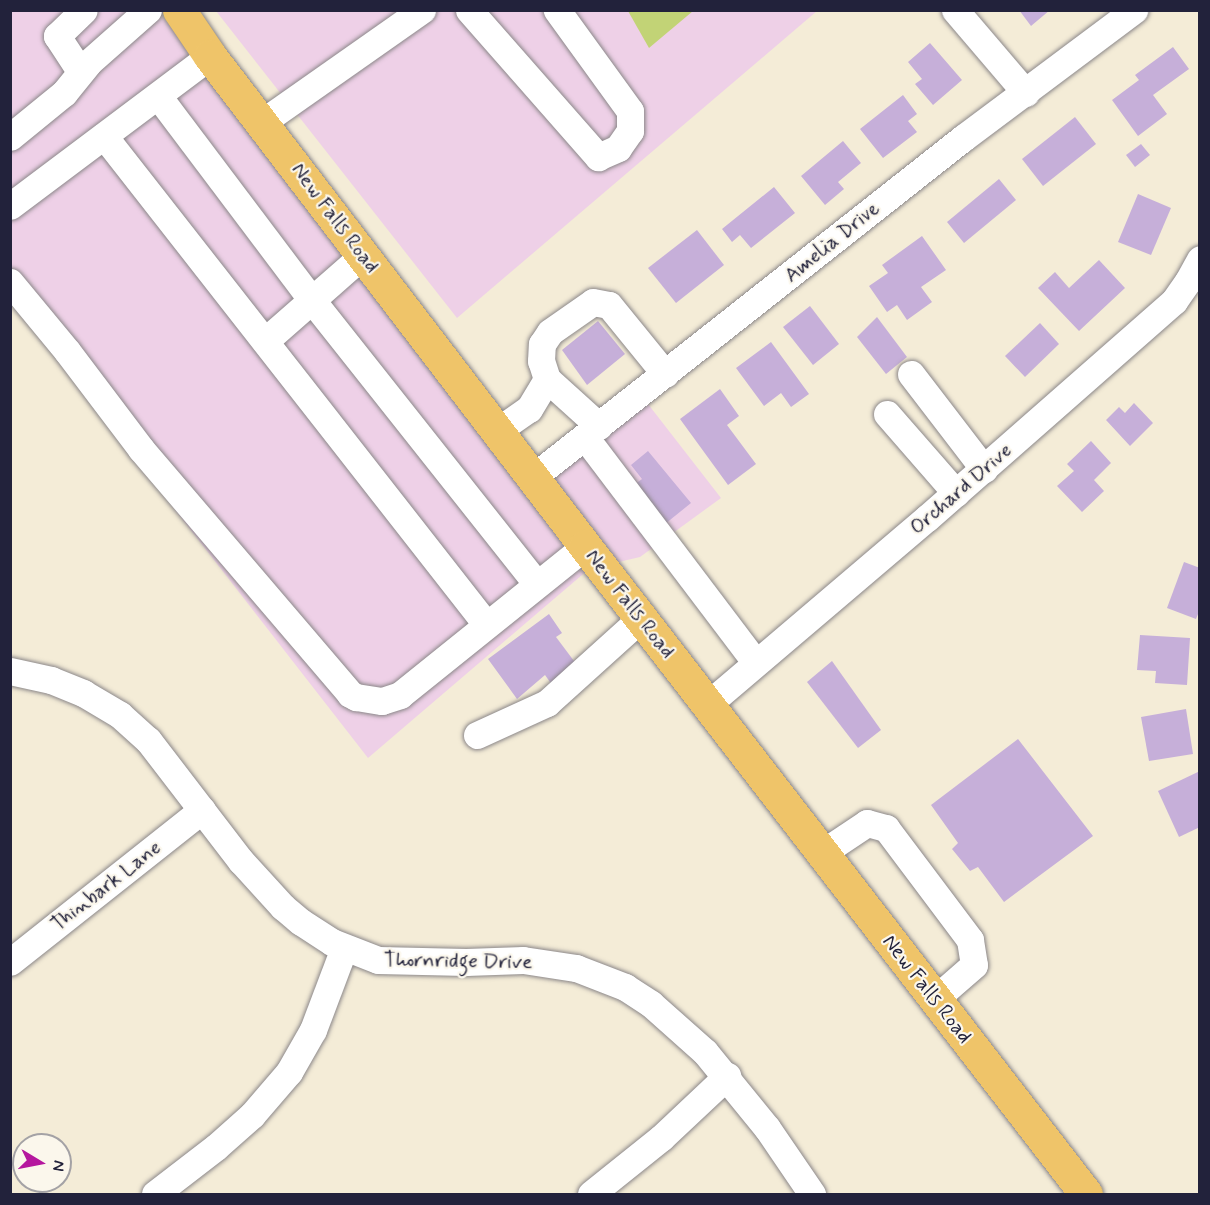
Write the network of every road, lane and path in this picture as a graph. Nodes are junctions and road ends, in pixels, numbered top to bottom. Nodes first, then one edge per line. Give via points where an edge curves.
1 (84, 10) edge
2 (148, 10) edge
3 (179, 10) edge
4 (423, 10) edge
5 (470, 10) edge
6 (557, 10) edge
7 (955, 10) edge
8 (1134, 10) edge
9 (210, 56) junction
10 (80, 71) junction
11 (1026, 93) junction
12 (158, 96) junction
13 (261, 123) junction
14 (104, 136) junction
15 (10, 137) edge
16 (10, 206) edge
17 (363, 255) junction
18 (1200, 259) edge
19 (10, 282) edge
20 (311, 299) junction
21 (265, 341) junction
22 (666, 374) junction
23 (911, 374) dead end
24 (548, 379) junction
25 (887, 414) dead end
26 (497, 431) junction
27 (592, 431) junction
28 (984, 469) junction
29 (533, 477) junction
30 (956, 493) junction
31 (585, 546) junction
32 (537, 584) junction
33 (640, 619) junction
34 (486, 624) junction
35 (756, 663) junction
36 (10, 671) edge
37 (707, 705) junction
38 (477, 735) dead end
39 (202, 810) junction
40 (822, 853) junction
41 (344, 948) junction
42 (10, 962) edge
43 (935, 999) junction
44 (727, 1076) junction
45 (155, 1194) edge
46 (591, 1194) edge
47 (812, 1194) edge
48 (1086, 1194) edge

1 - 10 street via 57,36
2 - 10 street
3 - 9 main road, New Falls Road
4 - 13 street
5 - 6 street via 598,158 618,148 630,131 630,111
7 - 11 street
8 - 11 street, Amelia Drive
9 - 12 street
9 - 13 main road, New Falls Road
10 - 15 street via 64,93
11 - 22 street, Amelia Drive via 963,138
12 - 14 street
12 - 20 street
13 - 17 main road, New Falls Road
14 - 16 street
14 - 21 street
17 - 20 street
17 - 26 main road, New Falls Road
18 - 28 street, Orchard Drive via 1174,301
19 - 34 street via 141,449 350,694 372,702 394,698
20 - 21 street
20 - 32 street
21 - 34 street
22 - 24 street via 609,305 592,302 550,332 542,344 541,361
22 - 27 street, Amelia Drive
23 - 28 street
24 - 26 street via 529,409
24 - 27 street
25 - 30 street
26 - 29 main road, New Falls Road
27 - 29 street, Amelia Drive
27 - 35 street
28 - 30 street, Orchard Drive
29 - 31 main road, New Falls Road
30 - 35 street, Orchard Drive
31 - 32 street
31 - 33 main road, New Falls Road
32 - 34 street
33 - 37 main road, New Falls Road
33 - 38 street via 547,703
35 - 37 street, Orchard Drive
36 - 39 street, Thornridge Drive via 51,680 120,715 148,740
37 - 40 main road, New Falls Road
39 - 41 street, Thornridge Drive via 283,907
39 - 42 street, Thinbark Lane
40 - 43 main road, New Falls Road
40 - 43 street via 867,823 886,828 970,940 974,965
41 - 44 street, Thornridge Drive via 378,960 523,960 598,974 651,1004
41 - 45 street via 313,1030 289,1072 252,1115
43 - 48 main road, New Falls Road
44 - 46 street via 661,1138
44 - 47 street, Thornridge Drive

